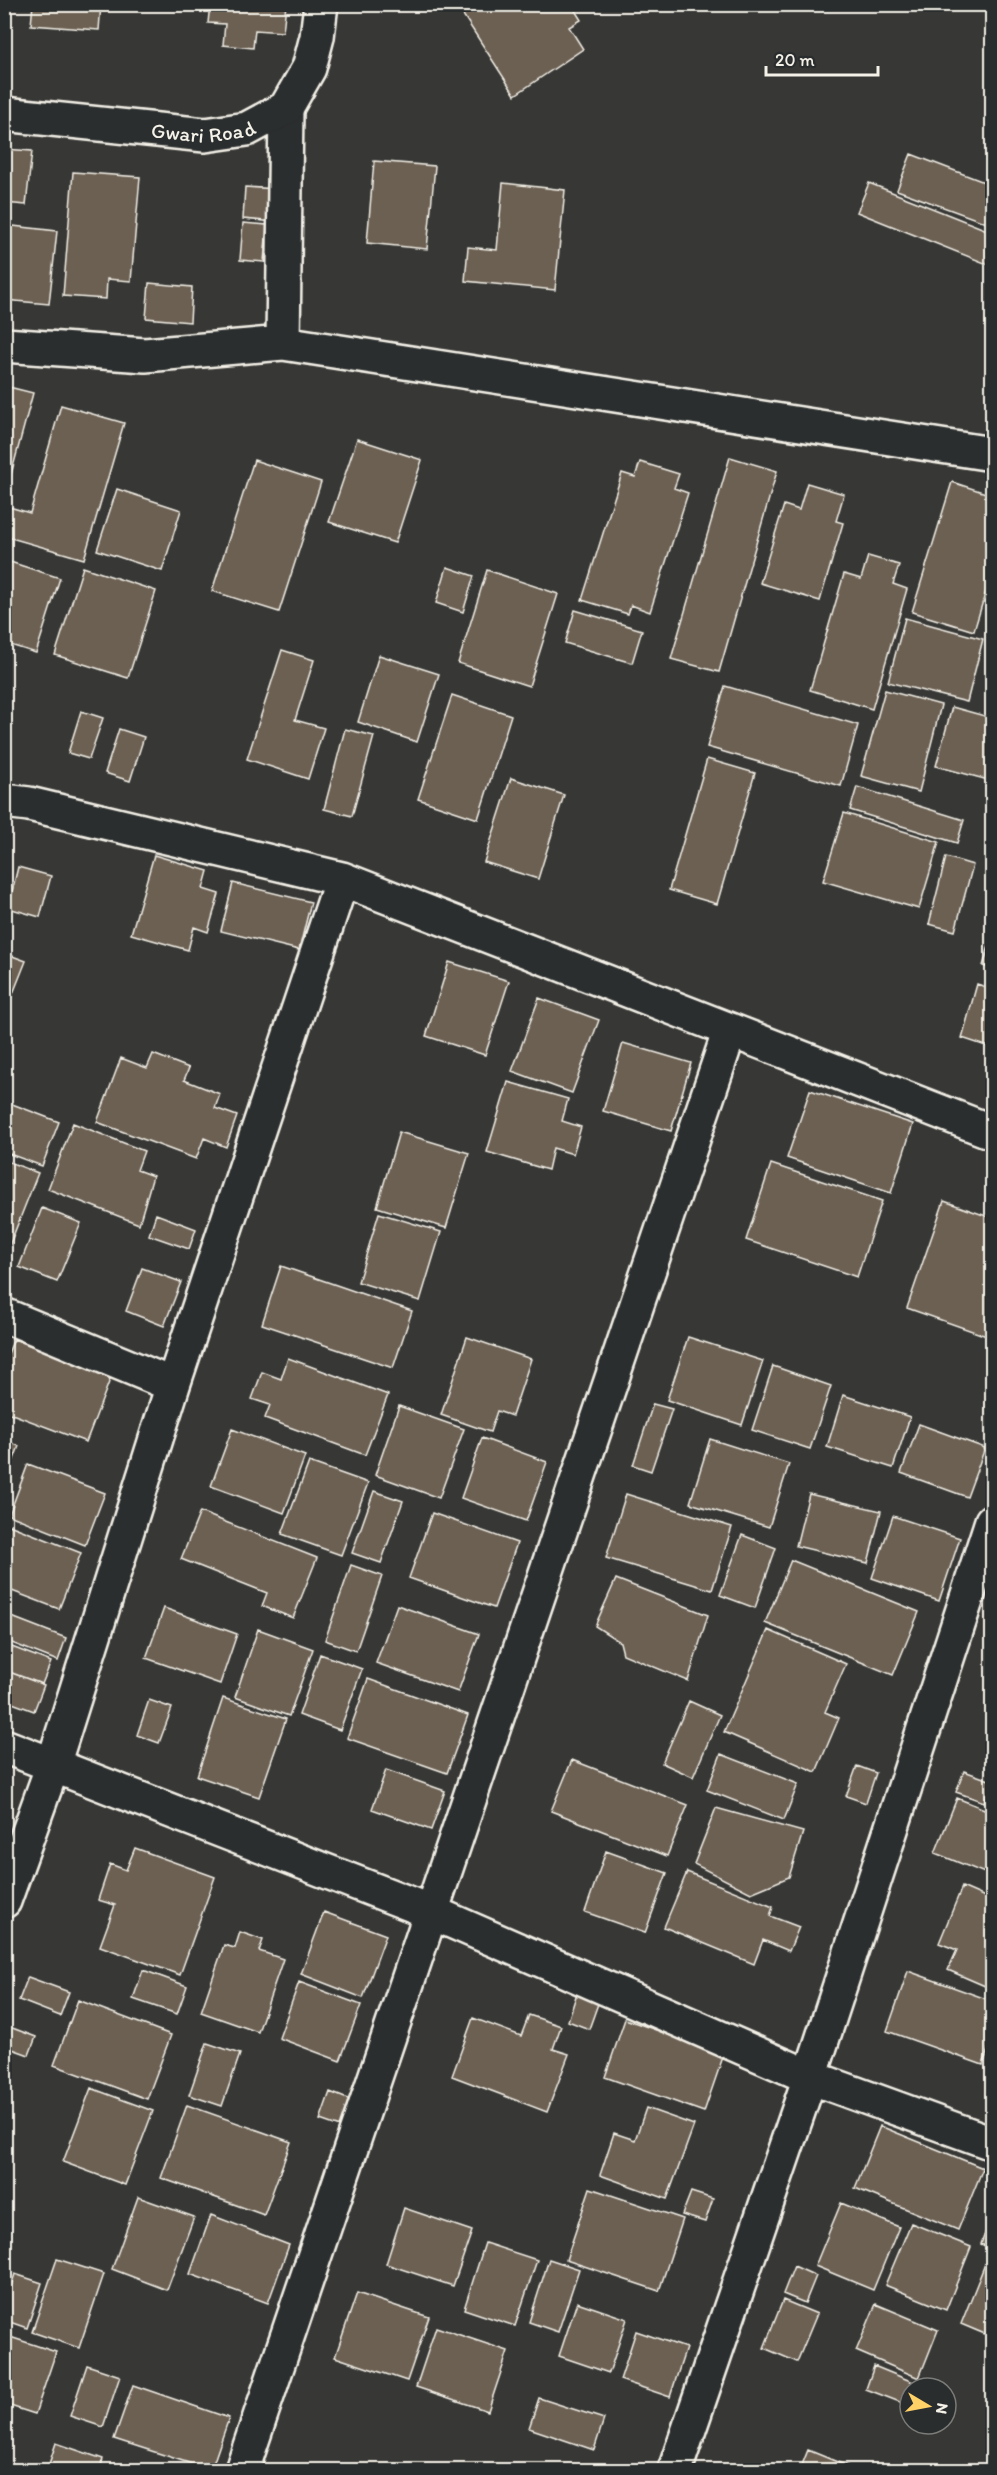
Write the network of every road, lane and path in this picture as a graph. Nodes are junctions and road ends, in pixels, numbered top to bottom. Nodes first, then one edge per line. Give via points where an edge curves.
1 (321, 4) edge
2 (286, 108) junction
3 (4, 114) edge
4 (283, 343) junction
5 (4, 345) edge
6 (993, 454) edge
7 (4, 801) edge
8 (342, 879) junction
9 (730, 1030) junction
10 (993, 1132) edge
11 (4, 1315) edge
12 (173, 1385) junction
13 (993, 1521) edge
14 (4, 1746) edge
15 (53, 1765) junction
16 (4, 1901) edge
17 (431, 1912) junction
18 (810, 2077) junction
19 (993, 2143) edge
20 (242, 2470) edge
21 (675, 2470) edge

1 - 2 street via 309,68
2 - 3 street, Gwari Road via 247,129 205,135
2 - 4 street
4 - 5 street via 146,355
4 - 6 street
7 - 8 street
8 - 9 street
8 - 12 street
9 - 10 street
9 - 17 street
11 - 12 street
12 - 15 street
13 - 18 street
14 - 15 street
15 - 16 street
15 - 17 street
17 - 18 street
17 - 20 street
18 - 19 street
18 - 21 street

